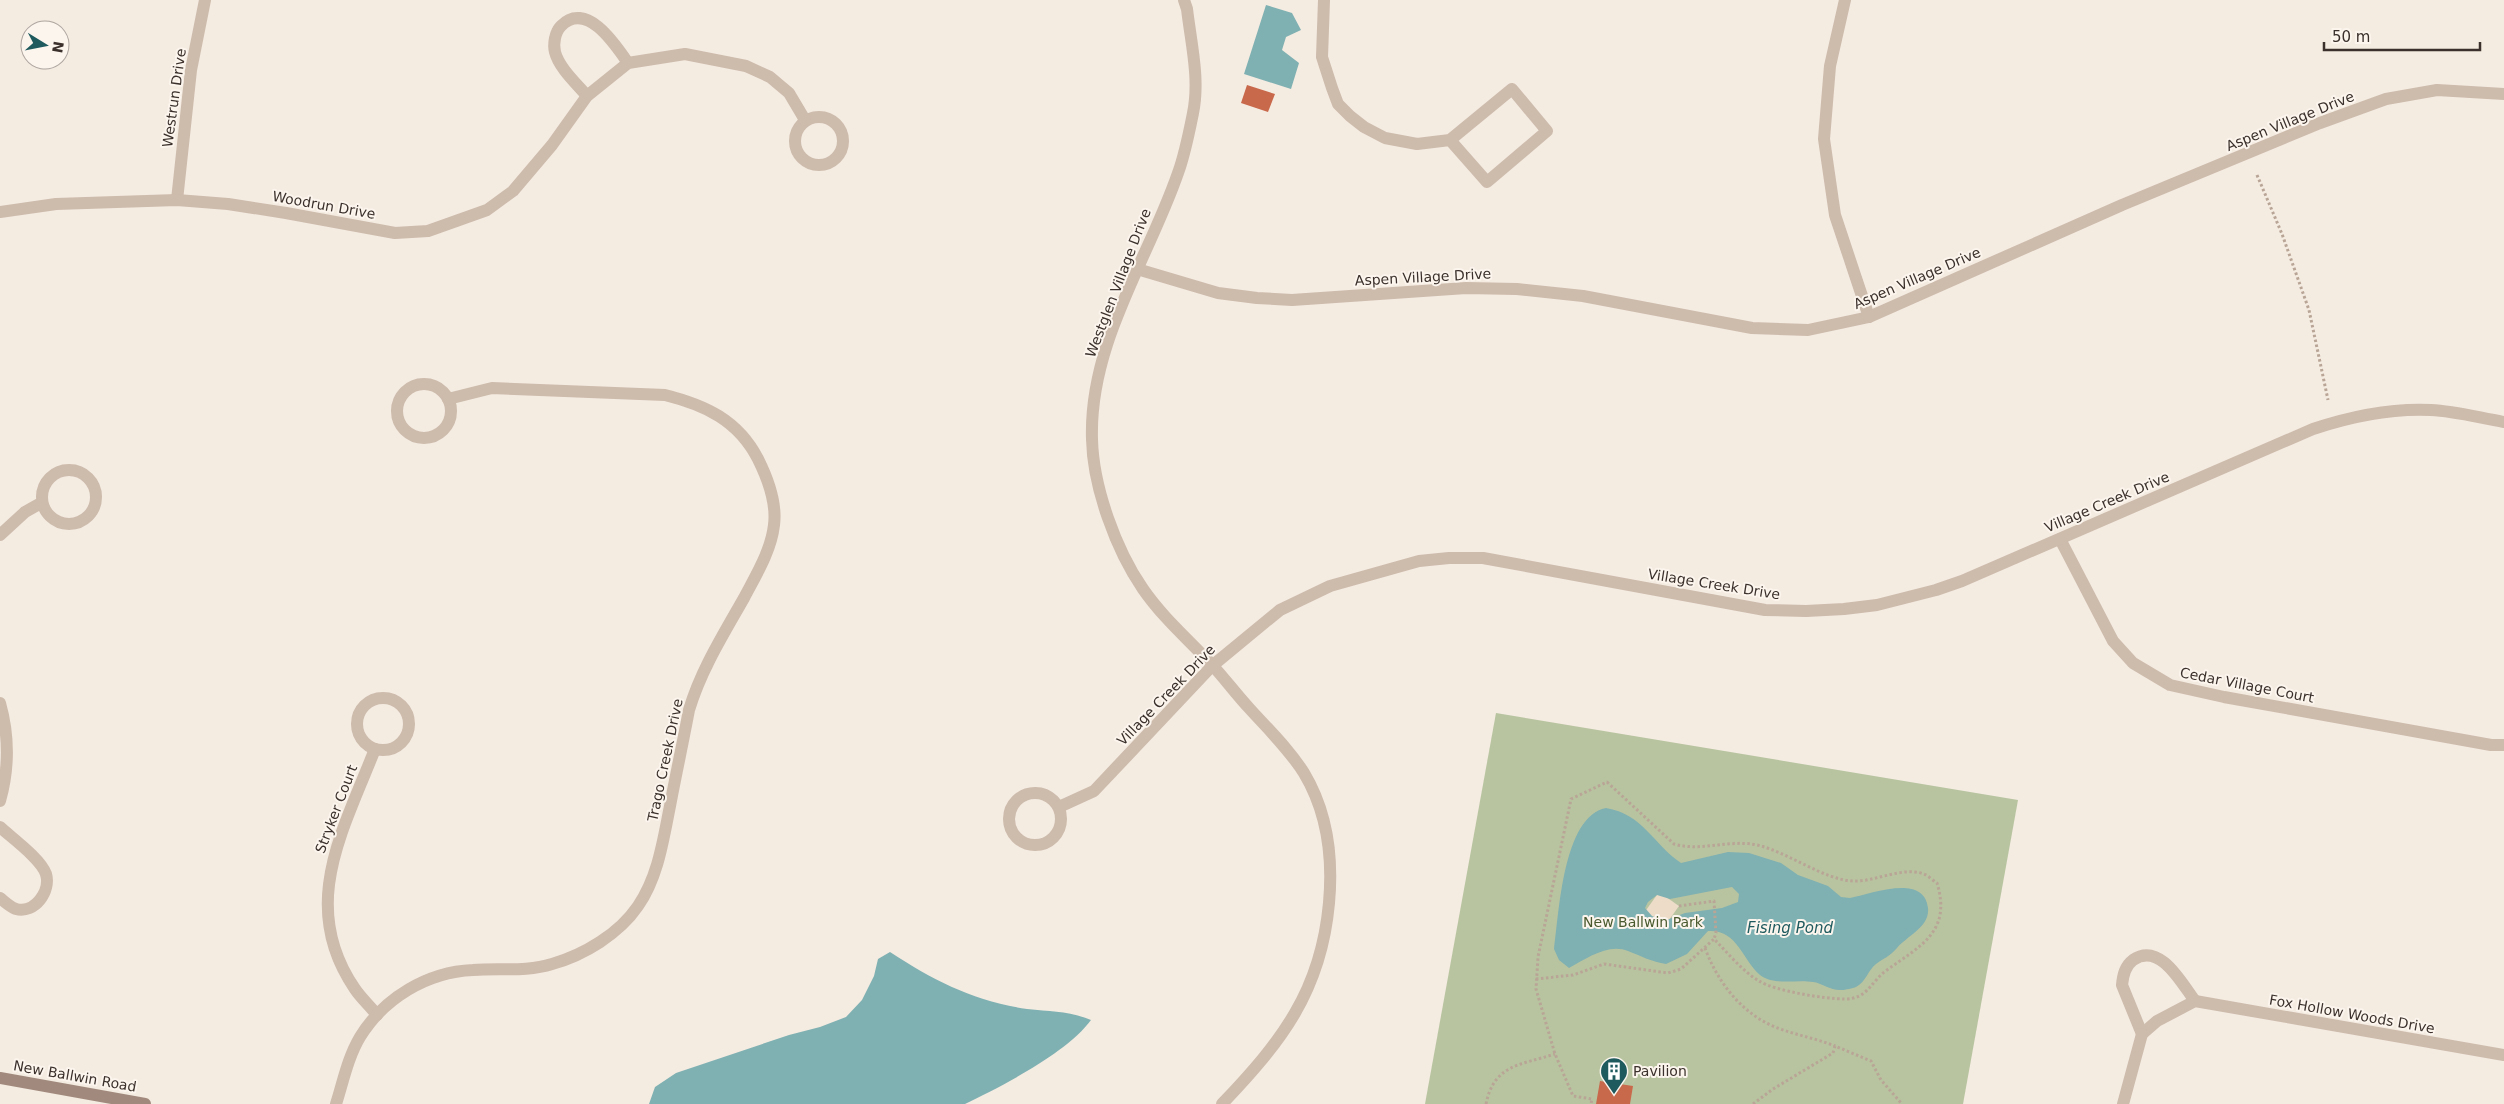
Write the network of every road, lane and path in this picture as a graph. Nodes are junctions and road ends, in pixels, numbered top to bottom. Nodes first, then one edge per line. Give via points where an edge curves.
1 (205, 0) edge
2 (1184, 0) edge
3 (1324, 0) edge
4 (1845, 0) edge
5 (628, 63) junction
6 (2504, 94) edge
7 (587, 96) junction
8 (805, 120) dead end
9 (1450, 140) junction
10 (2257, 175) dead end
11 (177, 200) junction
12 (0, 212) edge
13 (1137, 269) junction
14 (1868, 317) junction
15 (448, 399) junction
16 (2328, 400) dead end
17 (2504, 422) edge
18 (41, 503) junction
19 (0, 536) edge
20 (2060, 538) junction
21 (1212, 666) junction
22 (0, 703) edge
23 (2504, 745) edge
24 (375, 749) junction
25 (0, 801) edge
26 (1059, 807) junction
27 (0, 827) edge
28 (0, 898) edge
29 (1679, 906) dead end
30 (1714, 939) junction
31 (1705, 948) junction
32 (1536, 979) junction
33 (2195, 1001) junction
34 (377, 1015) junction
35 (2142, 1034) junction
36 (1835, 1046) junction
37 (1556, 1054) junction
38 (2504, 1055) edge
39 (0, 1078) edge
40 (145, 1104) edge
41 (336, 1104) edge
42 (1222, 1104) edge
43 (1486, 1104) edge
44 (1592, 1104) edge
45 (1753, 1104) edge
46 (1902, 1104) edge
47 (2123, 1104) edge

1 - 11 street, Westrun Drive via 192,70
2 - 13 street, Westglen Village Drive via 1196,77 1194,109 1179,172
3 - 9 street via 1322,57 1338,104 1364,127 1385,138 1417,144
4 - 14 street via 1830,66 1824,139 1835,215
5 - 7 street, Woodrun Drive
5 - 7 street via 598,25 589,19 568,19 559,27 555,51 559,62
5 - 8 street, Woodrun Drive via 685,54 746,66 770,77 789,93
6 - 14 street, Aspen Village Drive via 2437,90 2386,99 2122,205
7 - 11 street, Woodrun Drive via 513,191 487,210 428,231 395,233 286,212
9 - 9 street via 1486,182 1547,131 1512,89
10 - 16 path via 2309,310
11 - 12 street, Woodrun Drive via 56,204
13 - 14 street, Aspen Village Drive via 1218,292 1257,298 1292,300 1466,288 1548,291 1752,328 1787,331 1808,330
13 - 21 street, Westglen Village Drive via 1099,372 1092,438 1095,471 1105,510 1141,586 1160,613
15 - 15 street via 436,387 419,385 411,388 399,401 398,418 407,432 414,436 438,435 449,423 451,407
15 - 34 street, Trago Creek Drive via 492,388 665,395 691,402 716,412 738,431 754,452 771,490 774,524 758,573 696,688 660,859 649,887 629,917 606,939 551,964 470,970 431,978 401,993
17 - 20 street, Village Creek Drive via 2433,410 2375,412 2346,418
18 - 18 street via 51,517 74,524 89,516 94,509 96,493 86,477 69,470 59,472 45,484
18 - 19 street via 25,512
20 - 21 street, Village Creek Drive via 1936,590 1877,605 1806,611 1765,610 1483,558 1419,561 1306,596 1280,610
20 - 23 street, Cedar Village Court via 2113,641 2133,662 2170,685
21 - 26 street, Village Creek Drive via 1094,791
21 - 42 street, Westglen Village Drive via 1289,752 1306,776 1329,838 1331,866 1326,934 1306,994 1286,1031
22 - 25 street via 7,744
24 - 24 street via 392,749 405,739 408,731 408,714 389,698 371,700 364,706 357,722 361,739
24 - 34 street, Stryker Court via 332,862 327,904 334,950 354,989
26 - 26 street via 1049,796 1041,793 1020,797 1009,817 1014,833 1027,844 1036,845 1052,839 1061,824
27 - 28 street via 43,868 47,884 41,899 27,909 18,909
29 - 30 path via 1714,901
30 - 31 path
30 - 32 path via 1759,982 1815,996 1847,999 1865,995 1886,971 1925,943 1942,913 1940,894 1937,883 1924,874 1904,873 1876,880 1852,881 1838,879 1785,854 1757,845 1736,843 1689,848 1674,844 1607,782 1571,799
31 - 32 path via 1681,969 1668,974 1604,964 1573,975
31 - 36 path via 1723,985 1750,1012 1773,1026
32 - 37 path via 1536,989
33 - 35 street via 2157,1021
33 - 35 street via 2161,960 2152,956 2135,959 2122,976 2122,985
33 - 38 street, Fox Hollow Woods Drive
34 - 41 street, Trago Creek Drive via 359,1038
35 - 47 street
36 - 45 path via 1833,1053
36 - 46 path via 1871,1062 1880,1080
37 - 43 path via 1502,1071 1489,1087
37 - 44 path via 1574,1096 1592,1099
39 - 40 main road, New Ballwin Road

